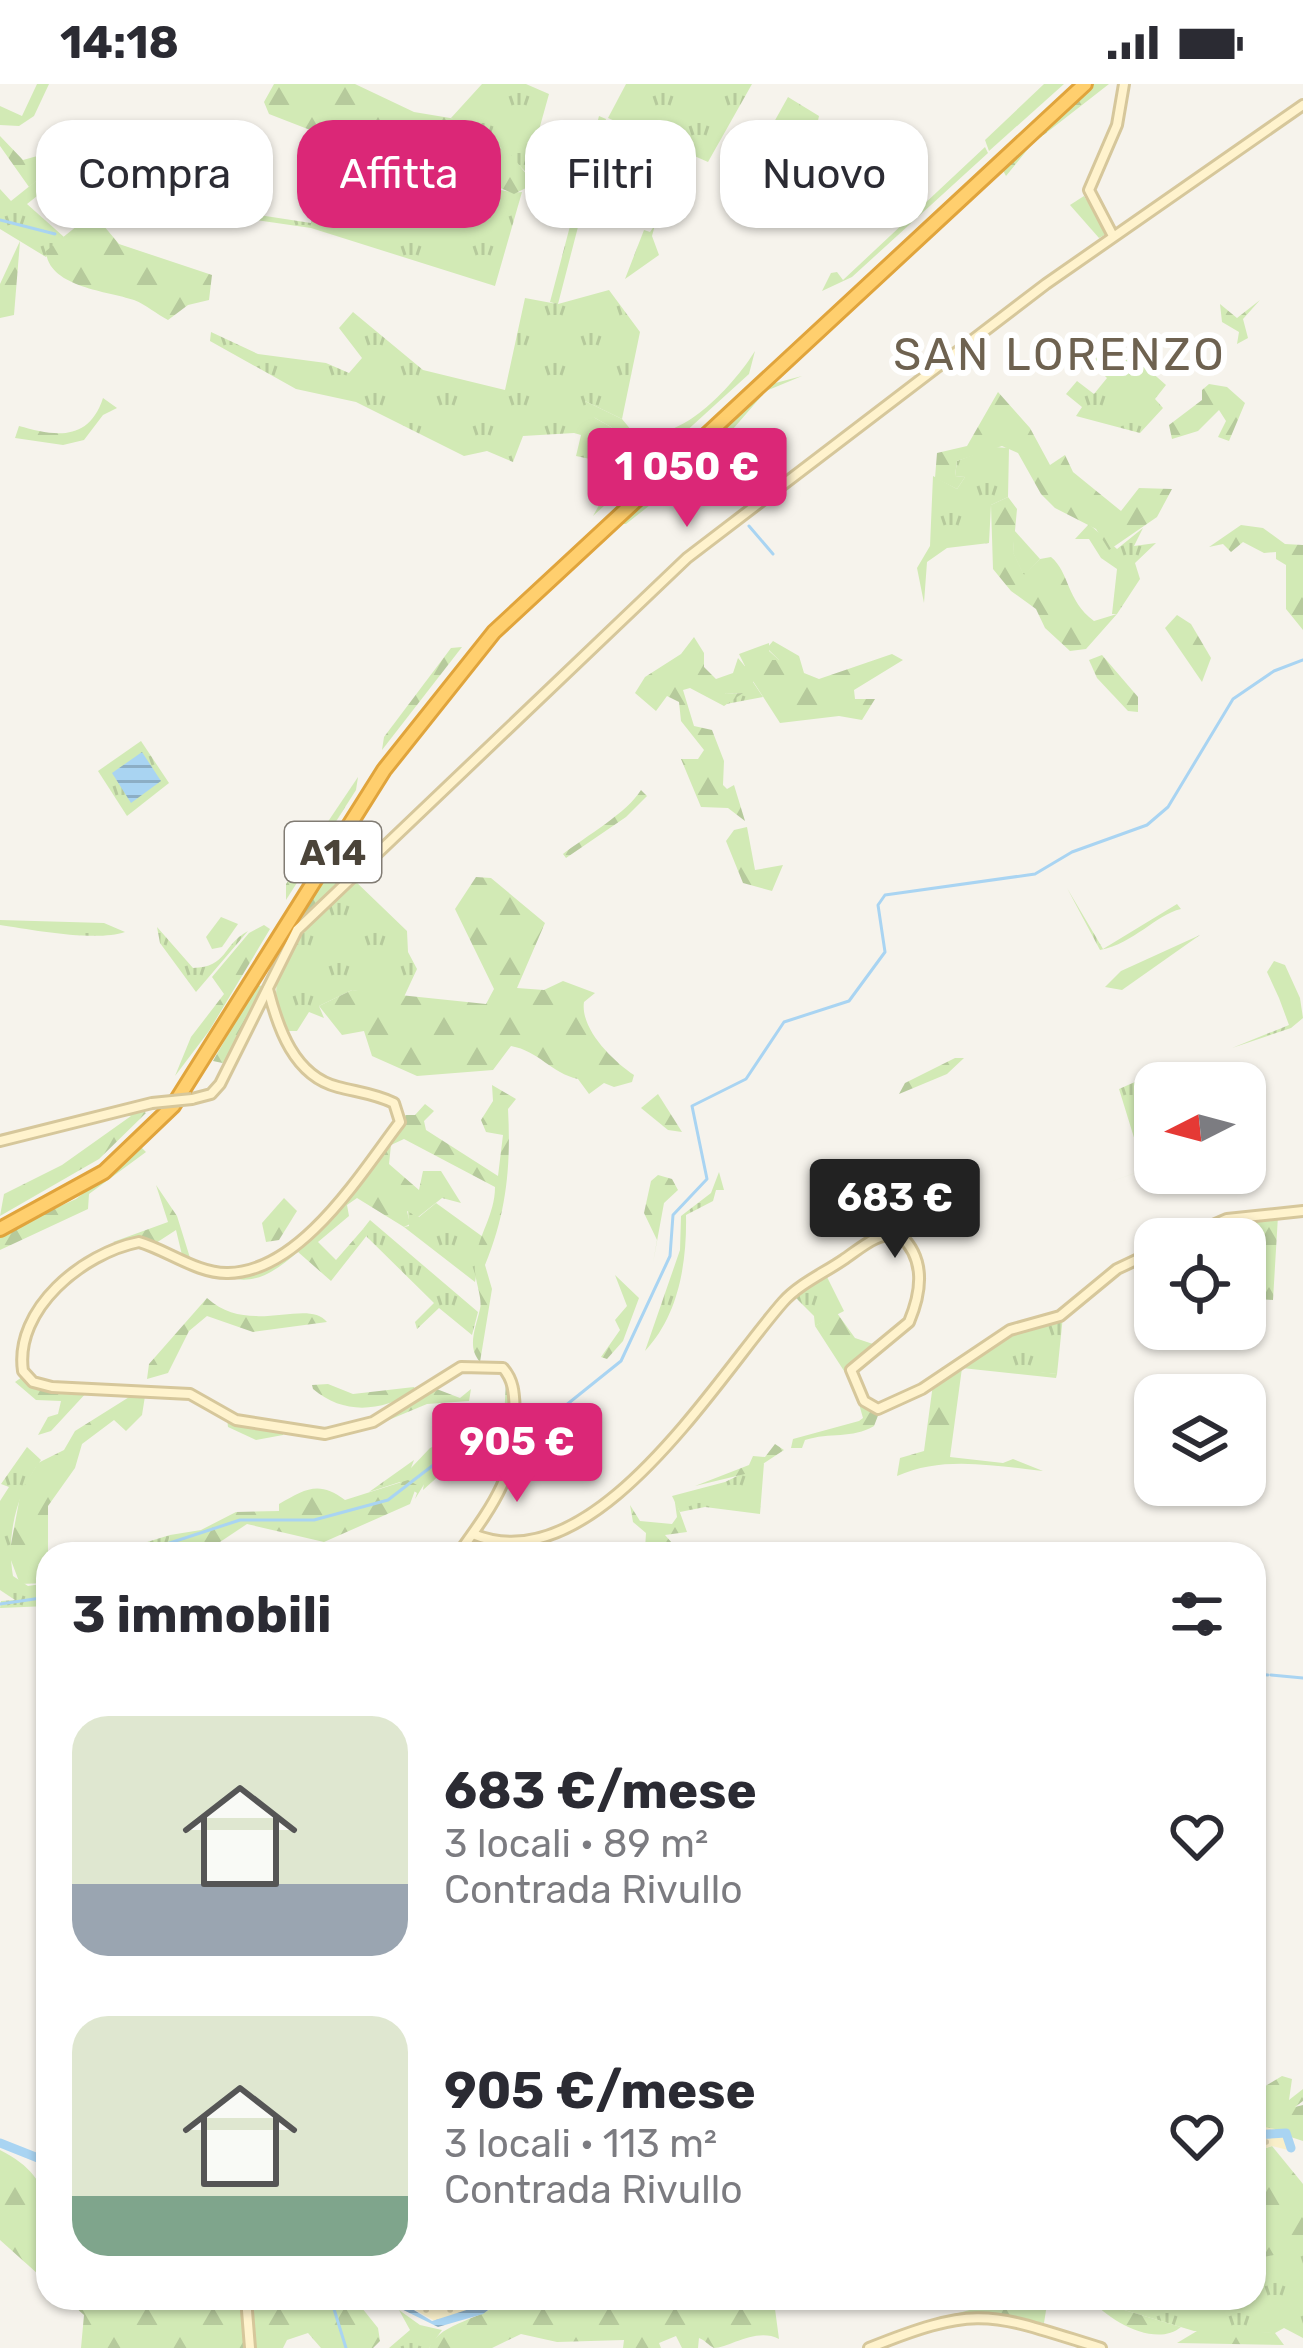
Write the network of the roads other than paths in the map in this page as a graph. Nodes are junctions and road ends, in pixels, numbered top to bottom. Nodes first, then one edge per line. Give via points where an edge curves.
1 (1075, 84) edge
2 (1085, 84) edge
3 (1124, 84) edge
4 (1303, 105) edge
5 (1113, 236) junction
6 (267, 988) junction
7 (0, 1141) edge
8 (1303, 1211) edge
9 (1236, 1218) edge
10 (0, 1225) edge
11 (1134, 1261) edge
12 (473, 1534) junction
13 (467, 1542) edge
14 (508, 1542) edge
15 (515, 1542) edge
16 (247, 2310) edge
17 (250, 2348) edge
18 (869, 2348) edge
19 (1101, 2348) edge

1 - 10 highway, A14 via 490,626 391,747 161,1110 89,1174
2 - 10 highway, A14 via 494,632 383,770 173,1106 91,1182
3 - 5 street via 1114,134 1089,190
4 - 5 street
5 - 6 street via 687,558 316,910 290,940
6 - 7 street, bridge via 211,1094
6 - 12 street via 299,1061 335,1087 394,1102 400,1122 332,1214 256,1266 218,1272 139,1242 96,1259 35,1311 23,1371 52,1387 190,1394 236,1420 325,1434 373,1422 461,1367 496,1366 514,1385 517,1437 512,1473
8 - 9 street
11 - 15 street via 1060,1316 1010,1330 878,1409 864,1401 851,1370 909,1322 920,1266 900,1235 880,1236 784,1300 657,1457 600,1510
12 - 13 street
12 - 14 street
16 - 17 street
18 - 19 street via 945,2320 988,2315

